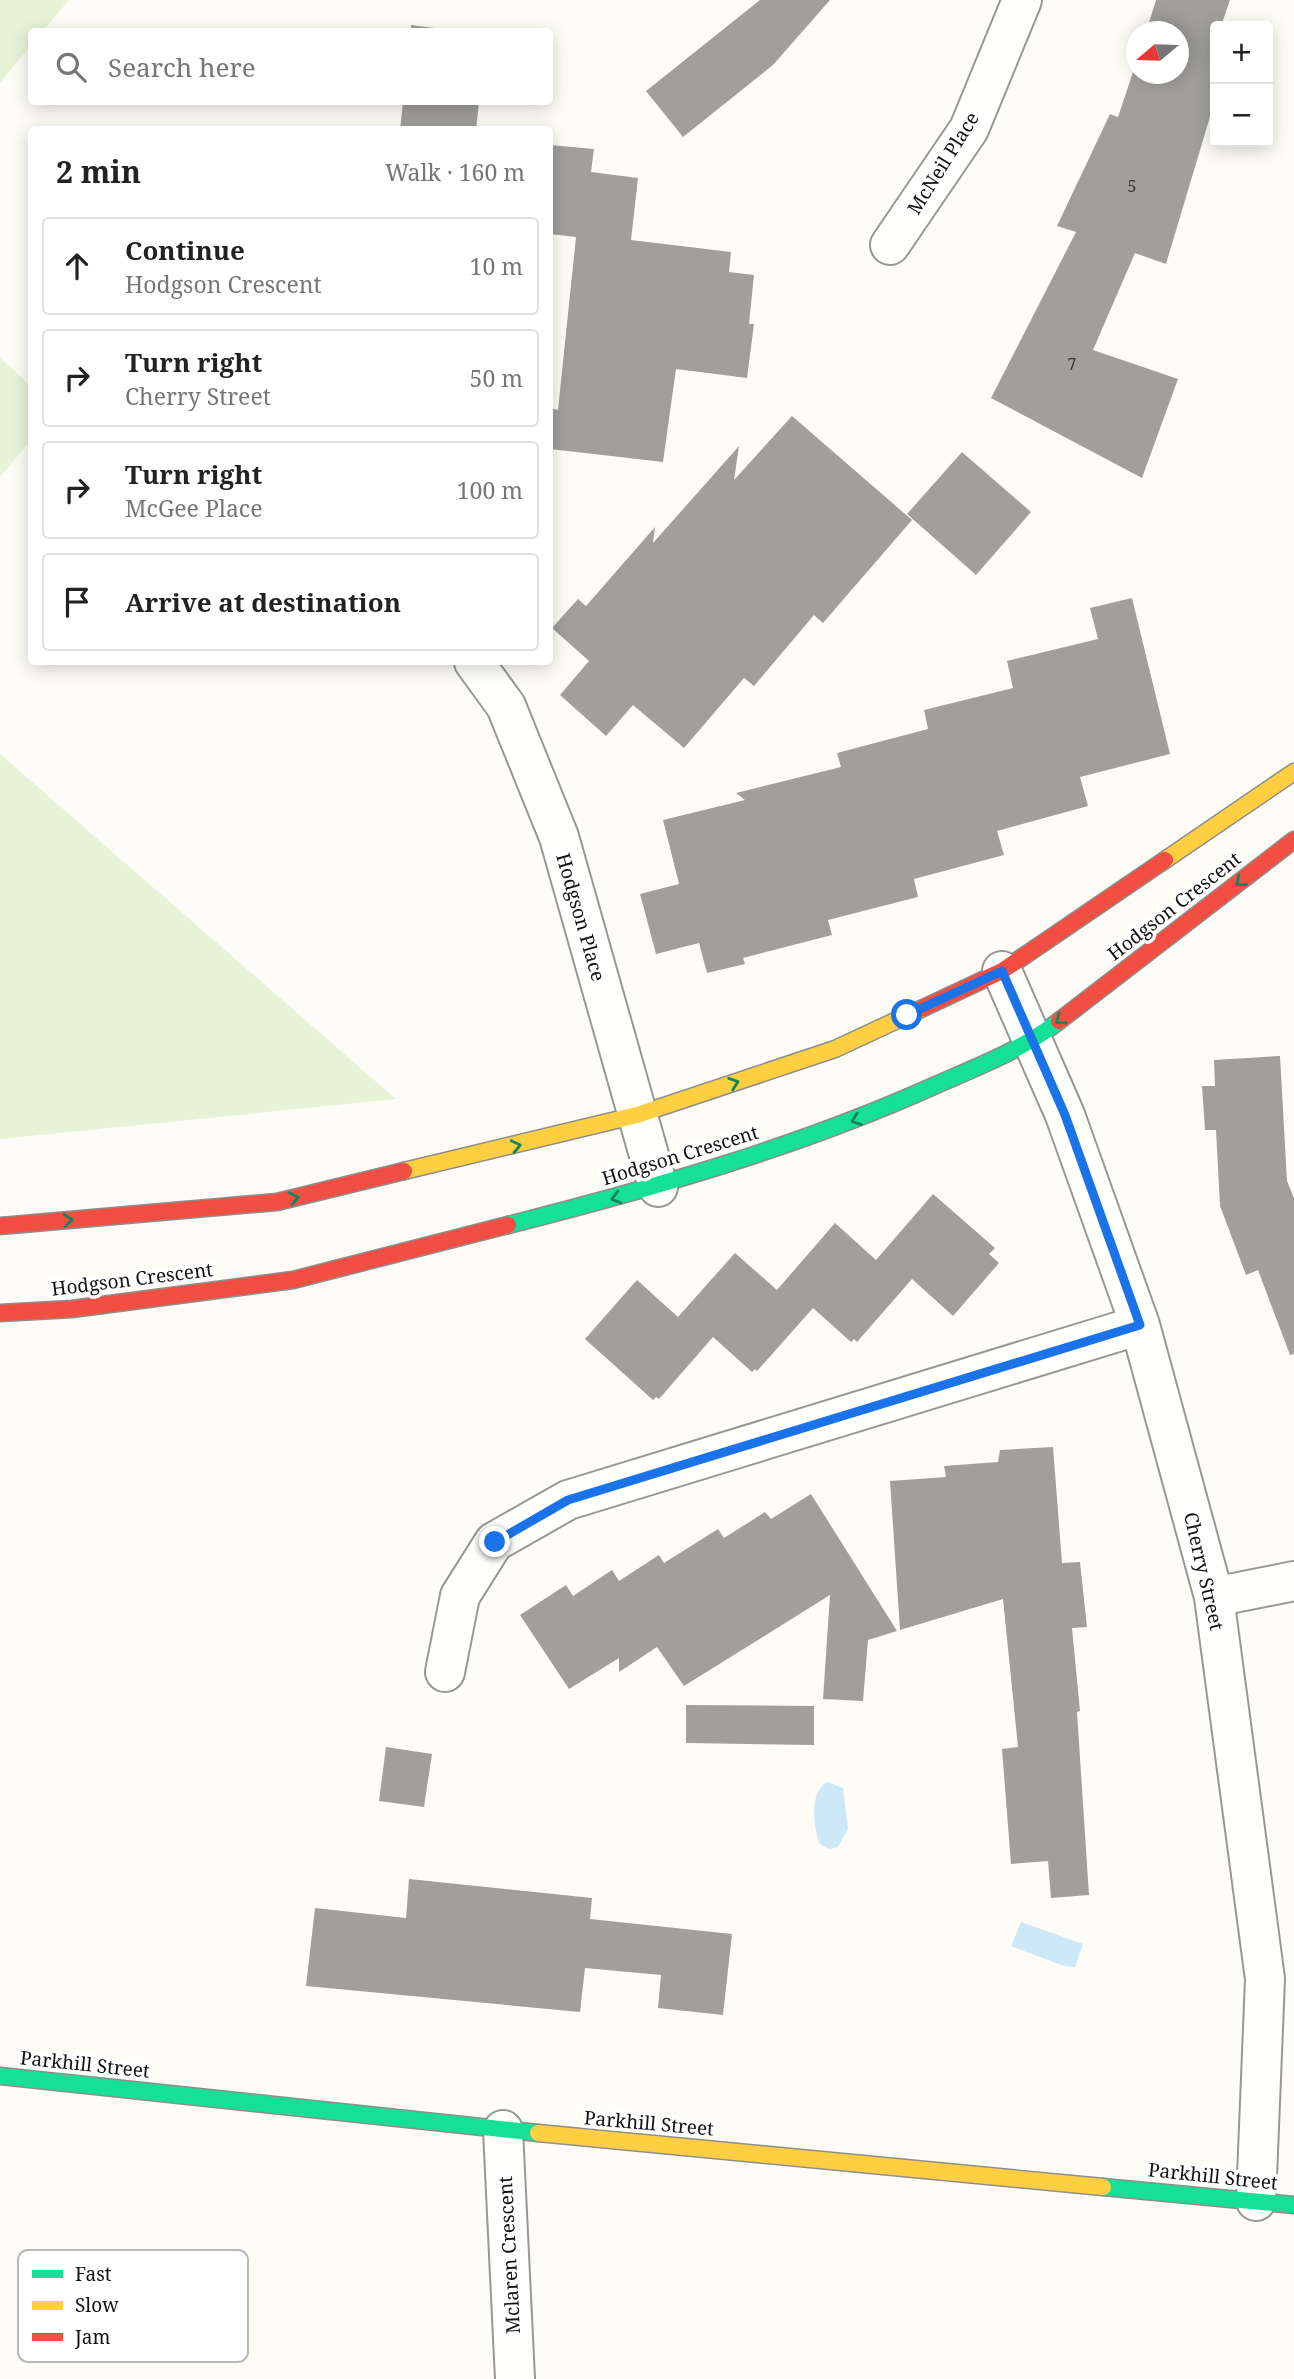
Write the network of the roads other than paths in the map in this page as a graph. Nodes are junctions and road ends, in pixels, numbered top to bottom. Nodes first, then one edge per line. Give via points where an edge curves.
1 (1022, 0) edge
2 (890, 245) dead end
3 (476, 665) edge
4 (1294, 772) edge
5 (1294, 840) edge
6 (1002, 971) junction
7 (1032, 1041) junction
8 (637, 1115) junction
9 (658, 1186) junction
10 (0, 1226) edge
11 (0, 1313) edge
12 (1140, 1325) junction
13 (1294, 1581) edge
14 (1214, 1597) junction
15 (445, 1672) dead end
16 (0, 2076) edge
17 (503, 2130) junction
18 (1256, 2201) junction
19 (1294, 2205) edge
20 (514, 2379) edge

1 - 2 street, McNeil Place via 970,129
3 - 8 street, Hodgson Place via 506,706 559,837
4 - 6 street, Hodgson Crescent
5 -> 7 street, Hodgson Crescent
6 - 7 street, Cherry Street
8 -> 6 street, Hodgson Crescent via 835,1049
7 -> 9 street, Hodgson Crescent via 862,1118
7 - 12 street, Cherry Street via 1065,1115
8 - 9 street, Hodgson Place
10 -> 8 street, Hodgson Crescent via 277,1202
9 -> 11 street, Hodgson Crescent via 293,1280 72,1309
12 - 14 street, Cherry Street
12 - 15 street via 568,1500 495,1542 460,1596
13 - 14 street
14 - 18 street, Cherry Street via 1265,1979
16 - 17 street, Parkhill Street
17 - 18 street, Parkhill Street
17 - 20 street, Mclaren Crescent
18 - 19 street, Parkhill Street

